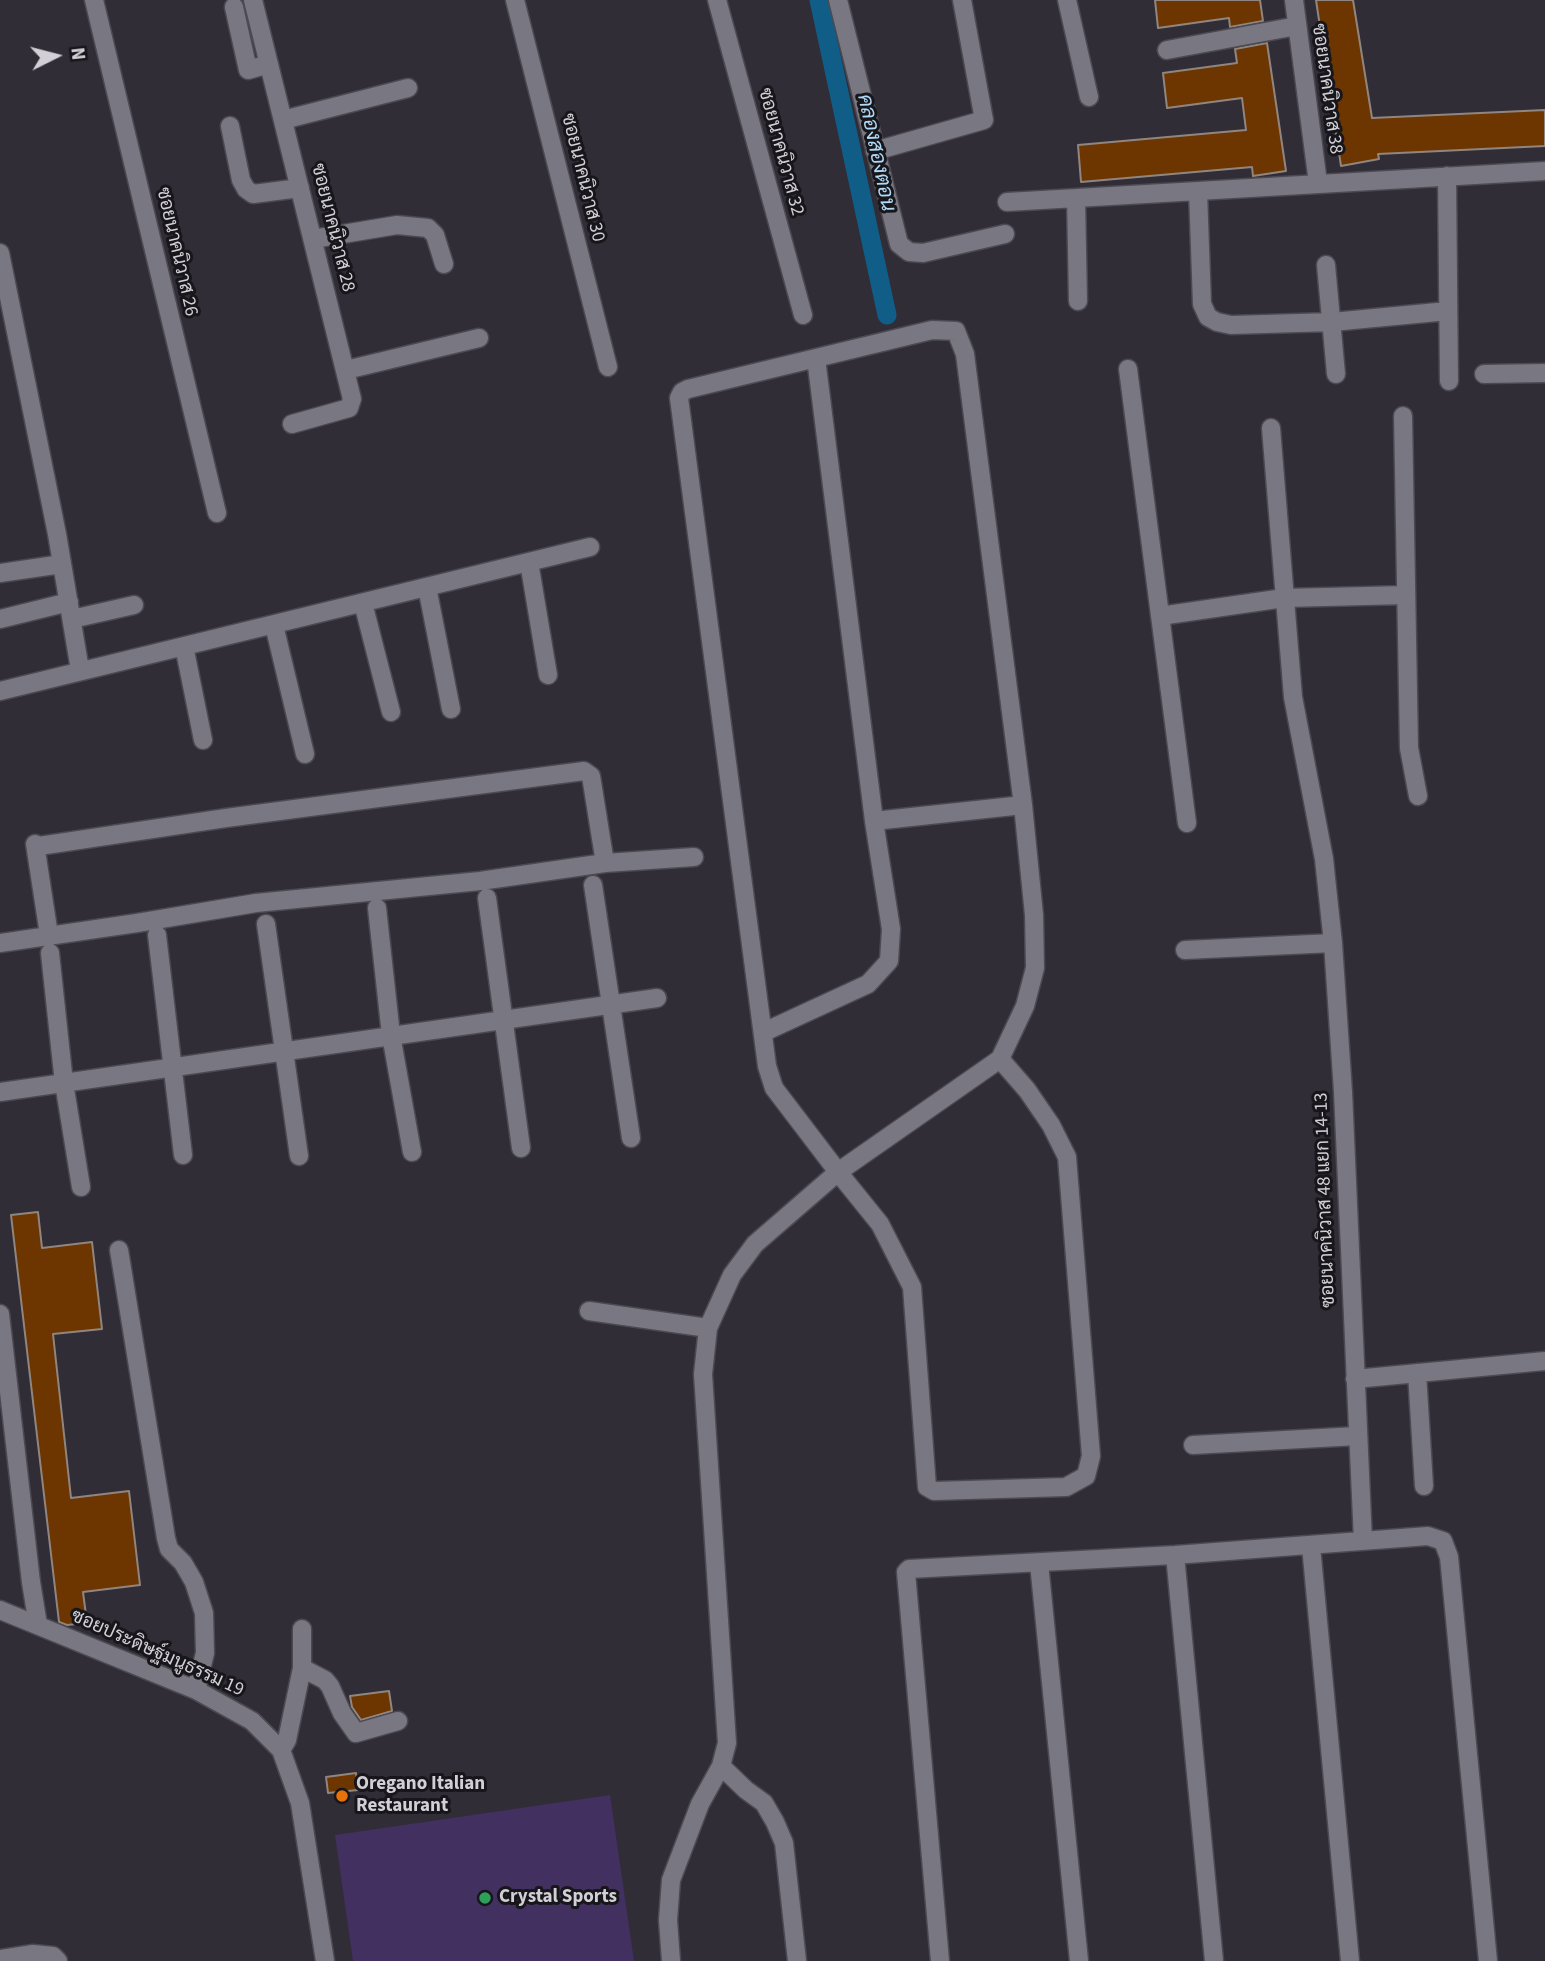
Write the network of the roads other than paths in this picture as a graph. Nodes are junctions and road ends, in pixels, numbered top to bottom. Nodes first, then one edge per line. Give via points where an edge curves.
1 (94, 0) edge
2 (253, 0) edge
3 (515, 0) edge
4 (717, 0) edge
5 (838, 0) edge
6 (962, 0) edge
7 (1067, 0) edge
8 (1294, 0) edge
9 (234, 7) dead end
10 (1297, 26) junction
11 (1167, 50) dead end
12 (269, 64) junction
13 (408, 88) dead end
14 (1089, 97) dead end
15 (283, 120) junction
16 (230, 126) dead end
17 (875, 151) junction
18 (1545, 171) edge
19 (1447, 176) junction
20 (1318, 183) junction
21 (300, 188) junction
22 (1198, 191) junction
23 (1076, 198) junction
24 (1007, 202) dead end
25 (1005, 234) dead end
26 (313, 239) junction
27 (0, 253) edge
28 (444, 264) dead end
29 (1326, 265) dead end
30 (1078, 301) dead end
31 (1448, 311) junction
32 (803, 315) dead end
33 (1332, 322) junction
34 (479, 338) dead end
35 (816, 358) junction
36 (608, 367) dead end
37 (1128, 369) dead end
38 (346, 370) junction
39 (1545, 373) edge
40 (1336, 374) dead end
41 (1484, 374) dead end
42 (1449, 380) dead end
43 (1403, 416) dead end
44 (292, 424) dead end
45 (1271, 428) dead end
46 (217, 513) dead end
47 (590, 547) dead end
48 (529, 562) junction
49 (62, 564) junction
50 (0, 573) edge
51 (427, 587) junction
52 (1406, 595) junction
53 (1284, 598) junction
54 (363, 603) junction
55 (135, 605) dead end
56 (70, 610) junction
57 (1160, 616) junction
58 (0, 619) edge
59 (274, 625) junction
60 (184, 646) junction
61 (80, 670) junction
62 (548, 675) dead end
63 (0, 691) edge
64 (451, 709) dead end
65 (391, 712) dead end
66 (203, 740) dead end
67 (305, 754) dead end
68 (1418, 796) dead end
69 (1023, 805) junction
70 (874, 821) junction
71 (1187, 823) dead end
72 (694, 857) dead end
73 (605, 863) junction
74 (593, 885) dead end
75 (487, 898) dead end
76 (377, 908) dead end
77 (266, 924) dead end
78 (157, 935) dead end
79 (0, 943) edge
80 (1333, 943) junction
81 (50, 944) junction
82 (1185, 950) dead end
83 (657, 998) dead end
84 (611, 1005) junction
85 (502, 1019) junction
86 (764, 1032) junction
87 (391, 1035) junction
88 (283, 1051) junction
89 (1000, 1059) junction
90 (171, 1067) junction
91 (64, 1083) junction
92 (0, 1092) edge
93 (631, 1138) dead end
94 (521, 1148) dead end
95 (412, 1152) dead end
96 (184, 1155) dead end
97 (299, 1156) dead end
98 (838, 1172) junction
99 (81, 1187) dead end
100 (120, 1250) dead end
101 (589, 1311) dead end
102 (0, 1314) edge
103 (708, 1328) junction
104 (1545, 1361) edge
105 (1417, 1373) junction
106 (1355, 1379) junction
107 (1357, 1436) junction
108 (1193, 1445) dead end
109 (1424, 1486) dead end
110 (1363, 1541) junction
111 (1311, 1546) junction
112 (1175, 1555) junction
113 (1039, 1563) junction
114 (0, 1610) edge
115 (38, 1625) junction
116 (302, 1629) dead end
117 (302, 1668) junction
118 (196, 1690) junction
119 (398, 1721) dead end
120 (281, 1750) junction
121 (721, 1766) junction
122 (0, 1959) edge
123 (58, 1961) edge
124 (325, 1961) edge
125 (671, 1961) edge
126 (797, 1961) edge
127 (940, 1961) edge
128 (1079, 1961) edge
129 (1214, 1961) edge
130 (1350, 1961) edge
131 (1488, 1961) edge

1 - 46 street, ซอยนาคนิวาส 26
2 - 12 street, ซอยนาคนิวาส 28
3 - 36 street, ซอยนาคนิวาส 30
4 - 32 street, ซอยนาคนิวาส 32
5 - 17 street
6 - 17 street via 984,120
7 - 14 street
8 - 10 street, ซอยนาคนิวาส 38
9 - 12 street via 248,70
10 - 11 street
10 - 20 street, ซอยนาคนิวาส 38
12 - 15 street, ซอยนาคนิวาส 28
13 - 15 street
15 - 21 street, ซอยนาคนิวาส 28
16 - 21 street via 246,189 253,194
17 - 25 street via 899,243 909,252 923,253
18 - 19 street
19 - 20 street
19 - 31 street
20 - 22 street
21 - 26 street, ซอยนาคนิวาส 28
22 - 23 street
22 - 33 street via 1202,304 1208,317 1231,325
23 - 24 street
23 - 30 street
26 - 28 street via 397,225 428,228 435,235
26 - 38 street, ซอยนาคนิวาส 28
27 - 49 street
29 - 33 street
31 - 33 street
31 - 42 street
33 - 40 street
34 - 38 street
35 - 69 street via 932,330 956,331 965,354
35 - 70 street
35 - 86 street via 688,389 679,398
37 - 57 street
38 - 44 street, ซอยนาคนิวาส 28 via 352,399 349,408
39 - 41 street
43 - 52 street
45 - 53 street, ซอยนาคนิวาส 48 แยก 14-13
47 - 48 street
48 - 51 street
48 - 62 street
49 - 50 street
49 - 56 street
51 - 54 street
51 - 64 street
52 - 53 street
52 - 68 street via 1409,748
53 - 57 street
53 - 80 street, ซอยนาคนิวาส 48 แยก 14-13 via 1293,697 1324,859
54 - 59 street
54 - 65 street
55 - 56 street
56 - 58 street
56 - 61 street
57 - 71 street
59 - 60 street
59 - 67 street
60 - 61 street
60 - 66 street
61 - 63 street
69 - 70 street
69 - 89 street via 1035,968 1026,1006
70 - 86 street via 891,929 889,961 868,984
72 - 73 street
73 - 81 street via 480,881 256,903
73 - 81 street via 591,776 584,771 35,844
74 - 84 street
75 - 85 street
76 - 87 street
77 - 88 street
78 - 90 street
79 - 81 street
80 - 82 street
80 - 106 street, ซอยนาคนิวาส 48 แยก 14-13
81 - 91 street
83 - 84 street
84 - 85 street
84 - 93 street
85 - 87 street
85 - 94 street
86 - 98 street via 774,1088
87 - 88 street
87 - 95 street
88 - 90 street
88 - 97 street
89 - 98 street
89 - 98 street via 1051,1125 1067,1157 1091,1456 1086,1476 1066,1487 928,1489 912,1287 880,1224
90 - 91 street
90 - 96 street
91 - 92 street
91 - 99 street
98 - 103 street via 755,1244 732,1275
100 - 118 street via 166,1538 194,1582 204,1613 205,1653
101 - 103 street
102 - 115 street
103 - 121 street via 703,1374 727,1721
104 - 105 street
105 - 106 street
105 - 109 street
106 - 107 street, ซอยนาคนิวาส 48 แยก 14-13
107 - 108 street
107 - 110 street, ซอยนาคนิวาส 48 แยก 14-13
110 - 111 street
110 - 131 street via 1428,1536 1443,1541 1449,1557
111 - 112 street
111 - 130 street
112 - 113 street
112 - 129 street
113 - 127 street via 911,1567 906,1572
113 - 128 street
114 - 115 street, ซอยประดิษฐ์มนูธรรม 19
115 - 118 street, ซอยประดิษฐ์มนูธรรม 19
116 - 117 street
117 - 119 street via 330,1686 356,1733
117 - 120 street
118 - 120 street, ซอยประดิษฐ์มนูธรรม 19 via 252,1721
120 - 124 street, ซอยประดิษฐ์มนูธรรม 19 via 300,1803
121 - 125 street via 700,1804 671,1880
121 - 126 street via 764,1803 784,1843
122 - 123 street via 33,1954 54,1956

